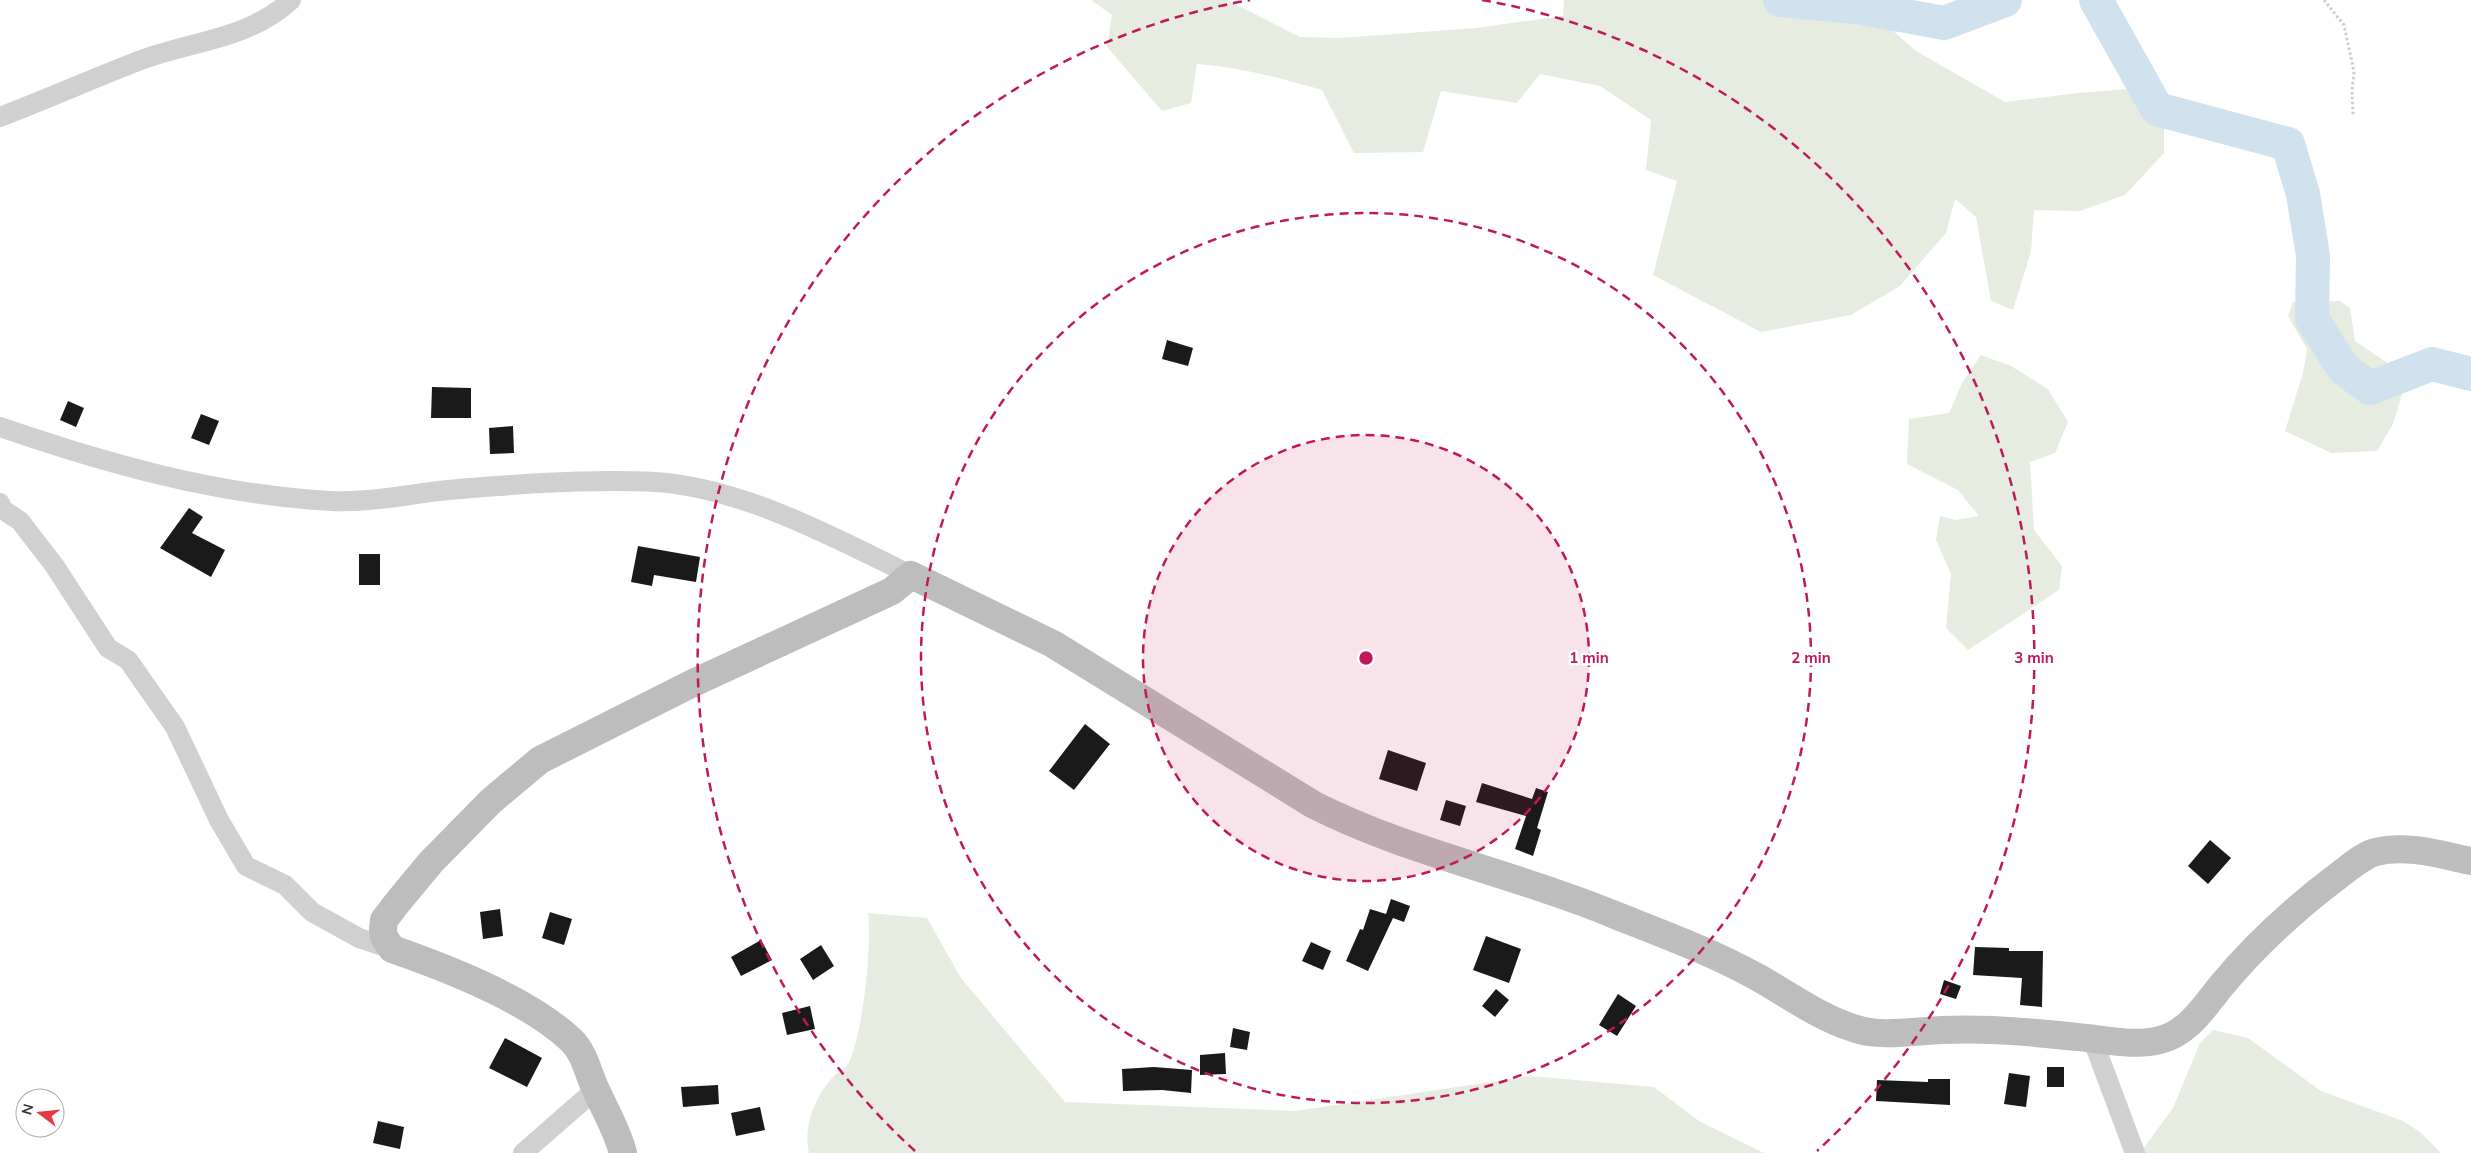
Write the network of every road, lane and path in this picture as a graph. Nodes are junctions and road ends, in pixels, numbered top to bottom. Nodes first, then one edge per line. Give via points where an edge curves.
1 (291, 0) edge
2 (2324, 0) edge
3 (2354, 115) dead end
4 (0, 117) edge
5 (0, 427) edge
6 (0, 503) edge
7 (911, 575) junction
8 (2471, 861) edge
9 (392, 949) junction
10 (2092, 1038) junction
11 (595, 1090) junction
12 (523, 1153) edge
13 (623, 1153) edge
14 (2135, 1153) edge

1 - 4 street via 260,22 231,34 141,60
2 - 3 path via 2344,25 2354,72
5 - 7 street via 92,457 192,482 250,494 308,499 384,499 448,490 544,483 657,482 714,492 769,510 820,530
6 - 9 street via 2,509 20,521 54,565 108,648 128,660 175,727 218,820 246,866 285,885 312,912 360,938
7 - 9 street via 892,591 691,684 540,760 491,801 397,902 384,920 383,929
7 - 10 street via 1053,644 1314,805 1350,823 1575,898 1704,951 1856,1030 1906,1033 1978,1030
8 - 10 street via 2402,850 2374,852 2285,917 2245,957 2195,1019 2177,1033 2160,1040 2129,1043
9 - 11 street via 535,1011 572,1041 588,1068
10 - 14 street
11 - 12 street
11 - 13 street via 617,1130

